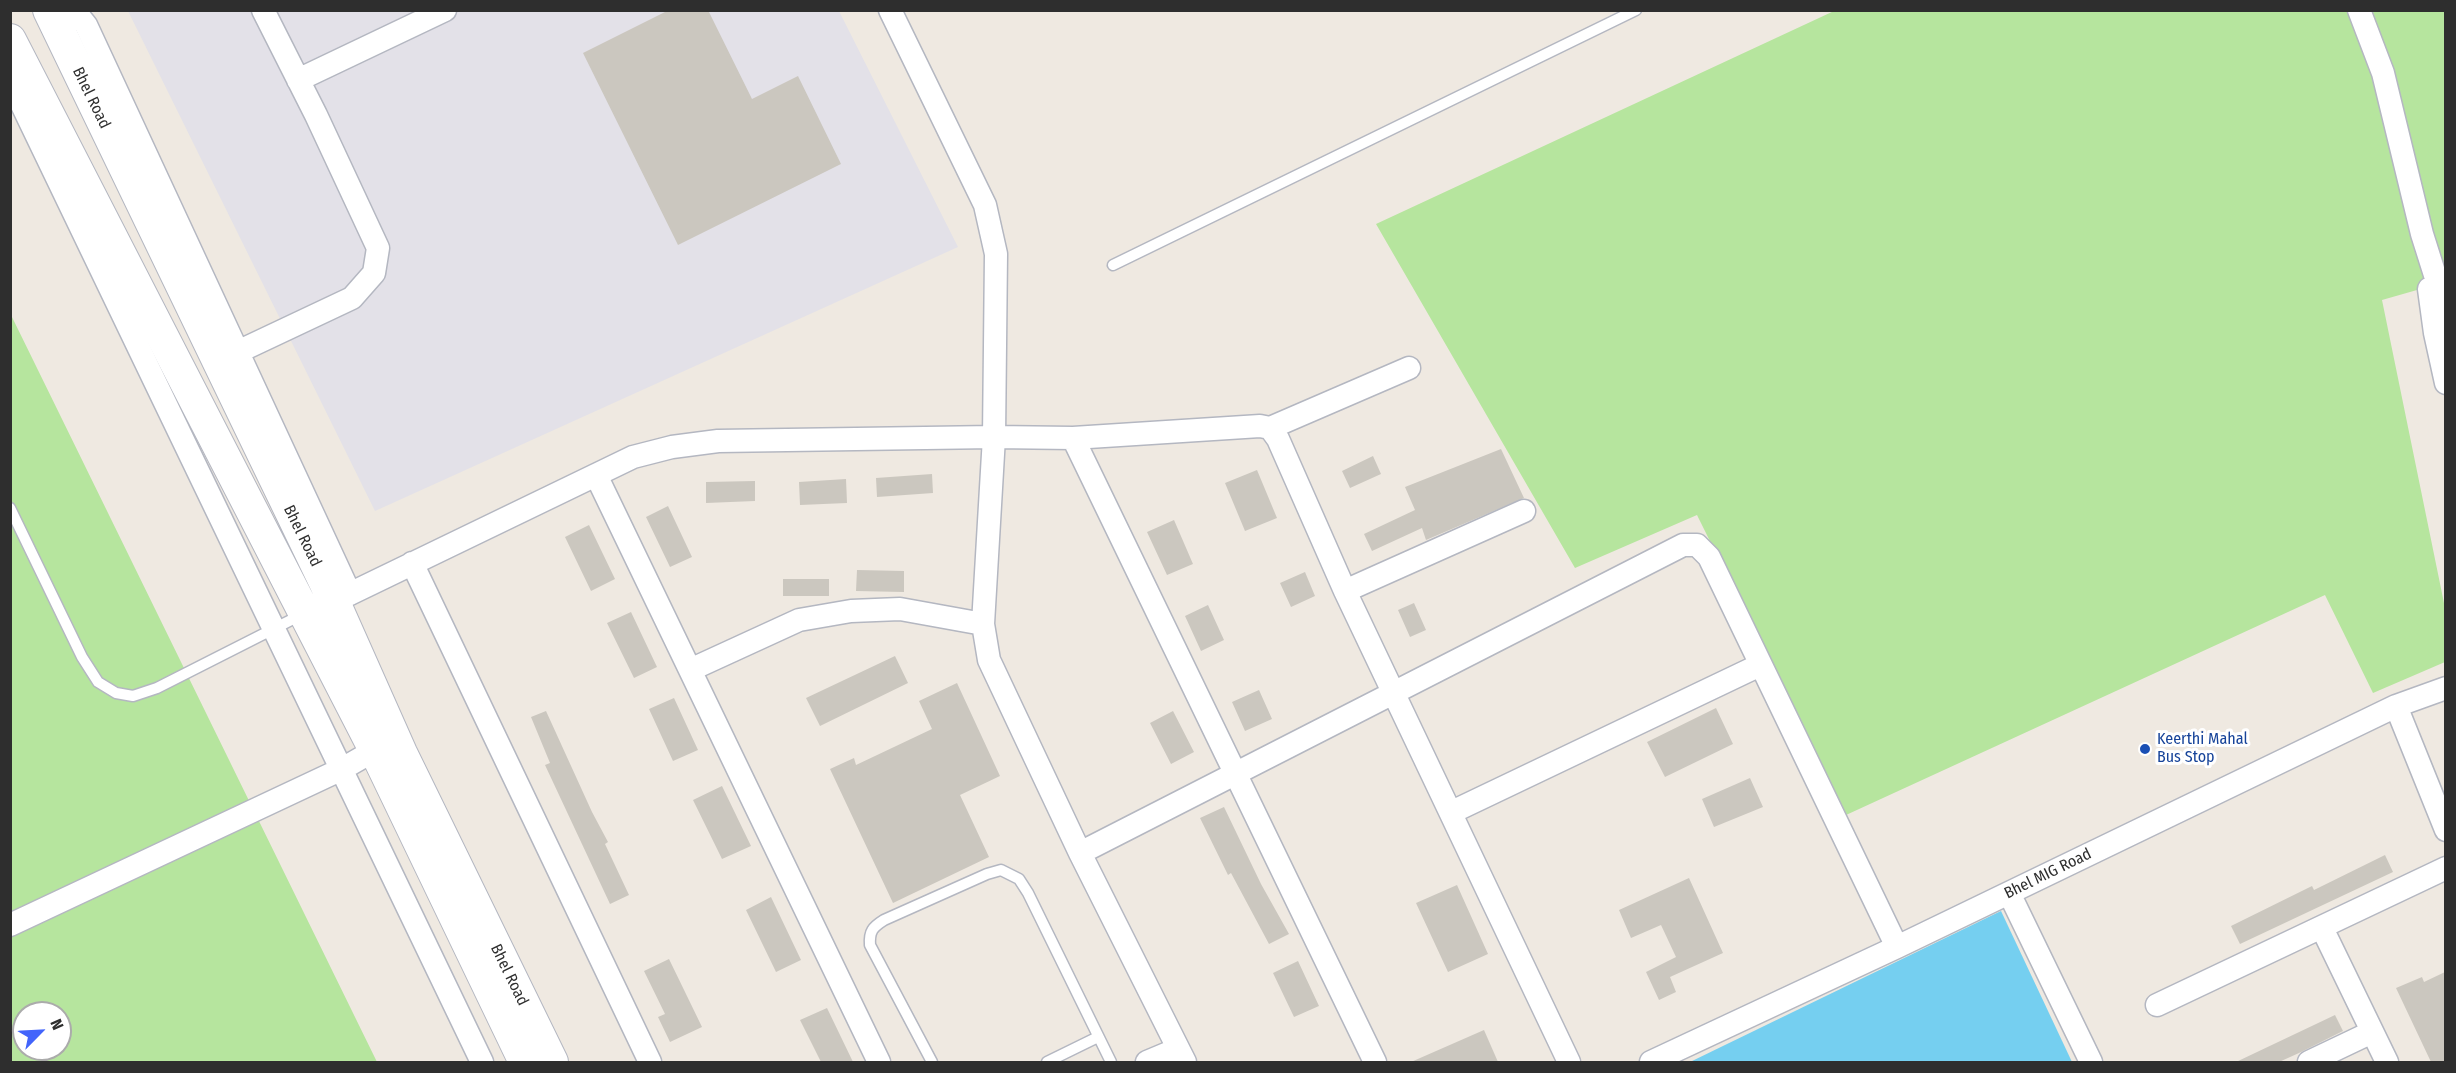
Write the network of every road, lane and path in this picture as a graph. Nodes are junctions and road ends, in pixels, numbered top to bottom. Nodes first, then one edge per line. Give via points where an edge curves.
1 (48, 10) edge
2 (74, 10) edge
3 (263, 10) edge
4 (445, 10) edge
5 (890, 10) edge
6 (1635, 10) edge
7 (2359, 10) edge
8 (10, 31) edge
9 (10, 40) edge
10 (10, 80) edge
11 (298, 80) junction
12 (2422, 234) junction
13 (1113, 265) dead end
14 (2445, 310) edge
15 (228, 356) junction
16 (1409, 368) dead end
17 (2445, 383) edge
18 (1270, 429) junction
19 (994, 436) junction
20 (1073, 438) junction
21 (596, 475) junction
22 (10, 508) edge
23 (1524, 510) dead end
24 (412, 563) junction
25 (1345, 591) junction
26 (330, 603) junction
27 (983, 624) junction
28 (274, 630) junction
29 (1761, 665) junction
30 (690, 670) junction
31 (2445, 688) edge
32 (1393, 692) junction
33 (2396, 706) junction
34 (375, 750) junction
35 (342, 769) junction
36 (1234, 775) junction
37 (1452, 812) junction
38 (2445, 830) edge
39 (1080, 853) junction
40 (2445, 868) edge
41 (2009, 893) junction
42 (10, 925) edge
43 (2322, 928) junction
44 (1897, 947) junction
45 (2157, 1005) dead end
46 (2372, 1032) junction
47 (1098, 1037) junction
48 (1181, 1056) edge
49 (482, 1062) edge
50 (525, 1062) edge
51 (552, 1062) edge
52 (650, 1062) edge
53 (879, 1062) edge
54 (932, 1062) edge
55 (1047, 1062) edge
56 (1111, 1062) edge
57 (1147, 1062) edge
58 (1375, 1062) edge
59 (1569, 1062) edge
60 (1651, 1062) edge
61 (2091, 1062) edge
62 (2309, 1062) edge
63 (2387, 1062) edge

1 - 8 street via 31,26
1 - 15 street, Bhel Road
2 - 15 street via 86,25
3 - 11 street
4 - 11 street
5 - 19 street via 985,205 996,254
6 - 13 lane
7 - 12 street via 2383,73
9 - 26 street, Bhel Road
10 - 28 street
11 - 15 street via 378,248 374,273 352,298
12 - 14 street
12 - 17 street
15 - 26 street, Bhel Road
16 - 18 street
18 - 20 street via 1260,426
18 - 25 street via 1278,439
19 - 20 street
19 - 21 street via 718,441 633,457
19 - 27 street
20 - 36 street
21 - 24 street
21 - 30 street
22 - 28 lane via 82,657 98,682 116,693 133,696 157,688
23 - 25 street
24 - 26 street
24 - 52 street
25 - 32 street
26 - 28 lane
26 - 34 street, Bhel Road
26 - 51 street, Bhel Road
27 - 30 street via 900,609 851,611 799,620
27 - 39 street via 989,660
28 - 35 street
29 - 32 street via 1709,557 1697,545 1683,545
29 - 37 street
29 - 44 street
30 - 53 street
31 - 33 street, Bhel MIG Road
32 - 36 street
32 - 37 street
33 - 38 street
33 - 41 street, Bhel MIG Road
34 - 35 street
34 - 50 street, Bhel Road
35 - 42 street
35 - 49 street
36 - 39 street
36 - 58 street
37 - 59 street
39 - 48 street
40 - 43 street
41 - 44 street, Bhel MIG Road
41 - 61 street
43 - 45 street
43 - 46 street
44 - 60 street, Bhel MIG Road
46 - 62 street
46 - 63 street
47 - 54 lane via 1028,893 1019,879 1001,870 884,920 869,934 870,945
47 - 55 lane
47 - 56 lane
48 - 57 street

